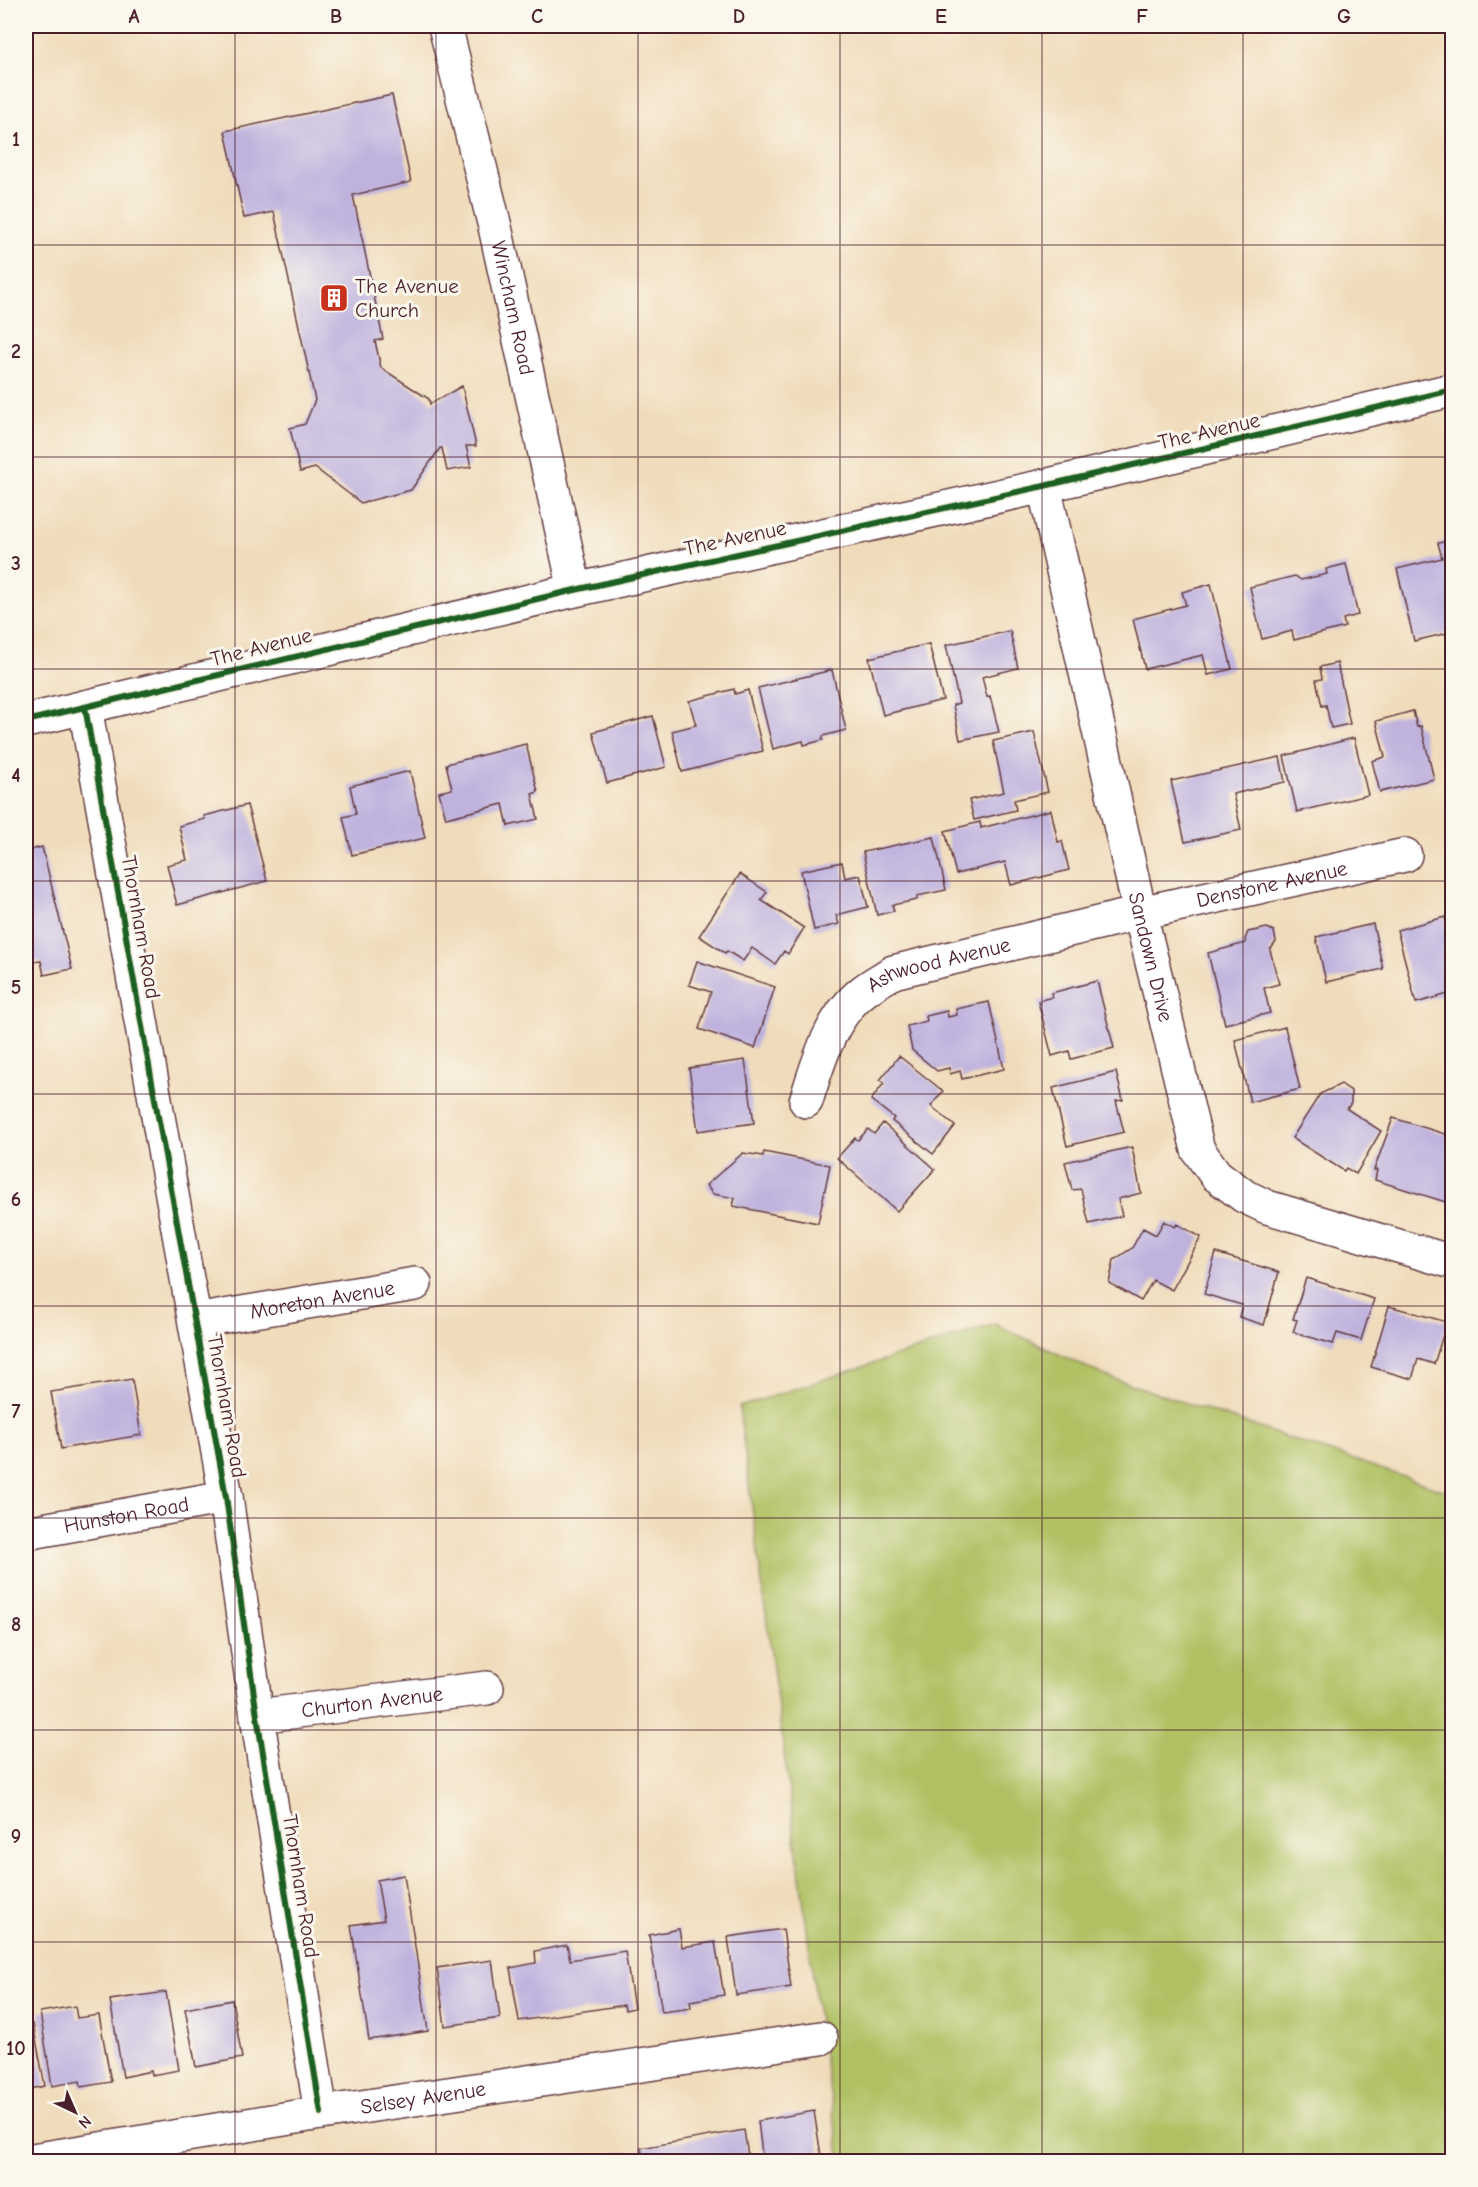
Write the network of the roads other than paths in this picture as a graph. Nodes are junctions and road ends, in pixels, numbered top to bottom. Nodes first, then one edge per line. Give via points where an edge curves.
1 (445, 26) edge
2 (1452, 390) edge
3 (1044, 486) junction
4 (575, 590) junction
5 (85, 707) junction
6 (26, 721) edge
7 (1405, 855) dead end
8 (1140, 913) junction
9 (806, 1101) dead end
10 (1452, 1262) edge
11 (415, 1284) dead end
12 (195, 1320) junction
13 (226, 1497) junction
14 (26, 1533) edge
15 (487, 1688) dead end
16 (257, 1716) junction
17 (821, 2038) dead end
18 (321, 2113) junction
19 (26, 2161) edge

1 - 4 street, Wincham Road via 495,227
2 - 3 street, The Avenue
3 - 4 street, The Avenue
3 - 8 street, Sandown Drive
4 - 5 street, The Avenue
5 - 6 street, The Avenue
5 - 12 street, Thornham Road
7 - 8 street, Denstone Avenue
8 - 9 street, Ashwood Avenue via 893,972 863,991 843,1014 821,1053
8 - 10 street, Sandown Drive via 1198,1150 1216,1175 1267,1207
11 - 12 street, Moreton Avenue
12 - 13 street, Thornham Road
13 - 14 street, Hunston Road
13 - 16 street, Thornham Road
15 - 16 street, Churton Avenue
16 - 18 street, Thornham Road
17 - 18 street, Selsey Avenue
18 - 19 street, Selsey Avenue

